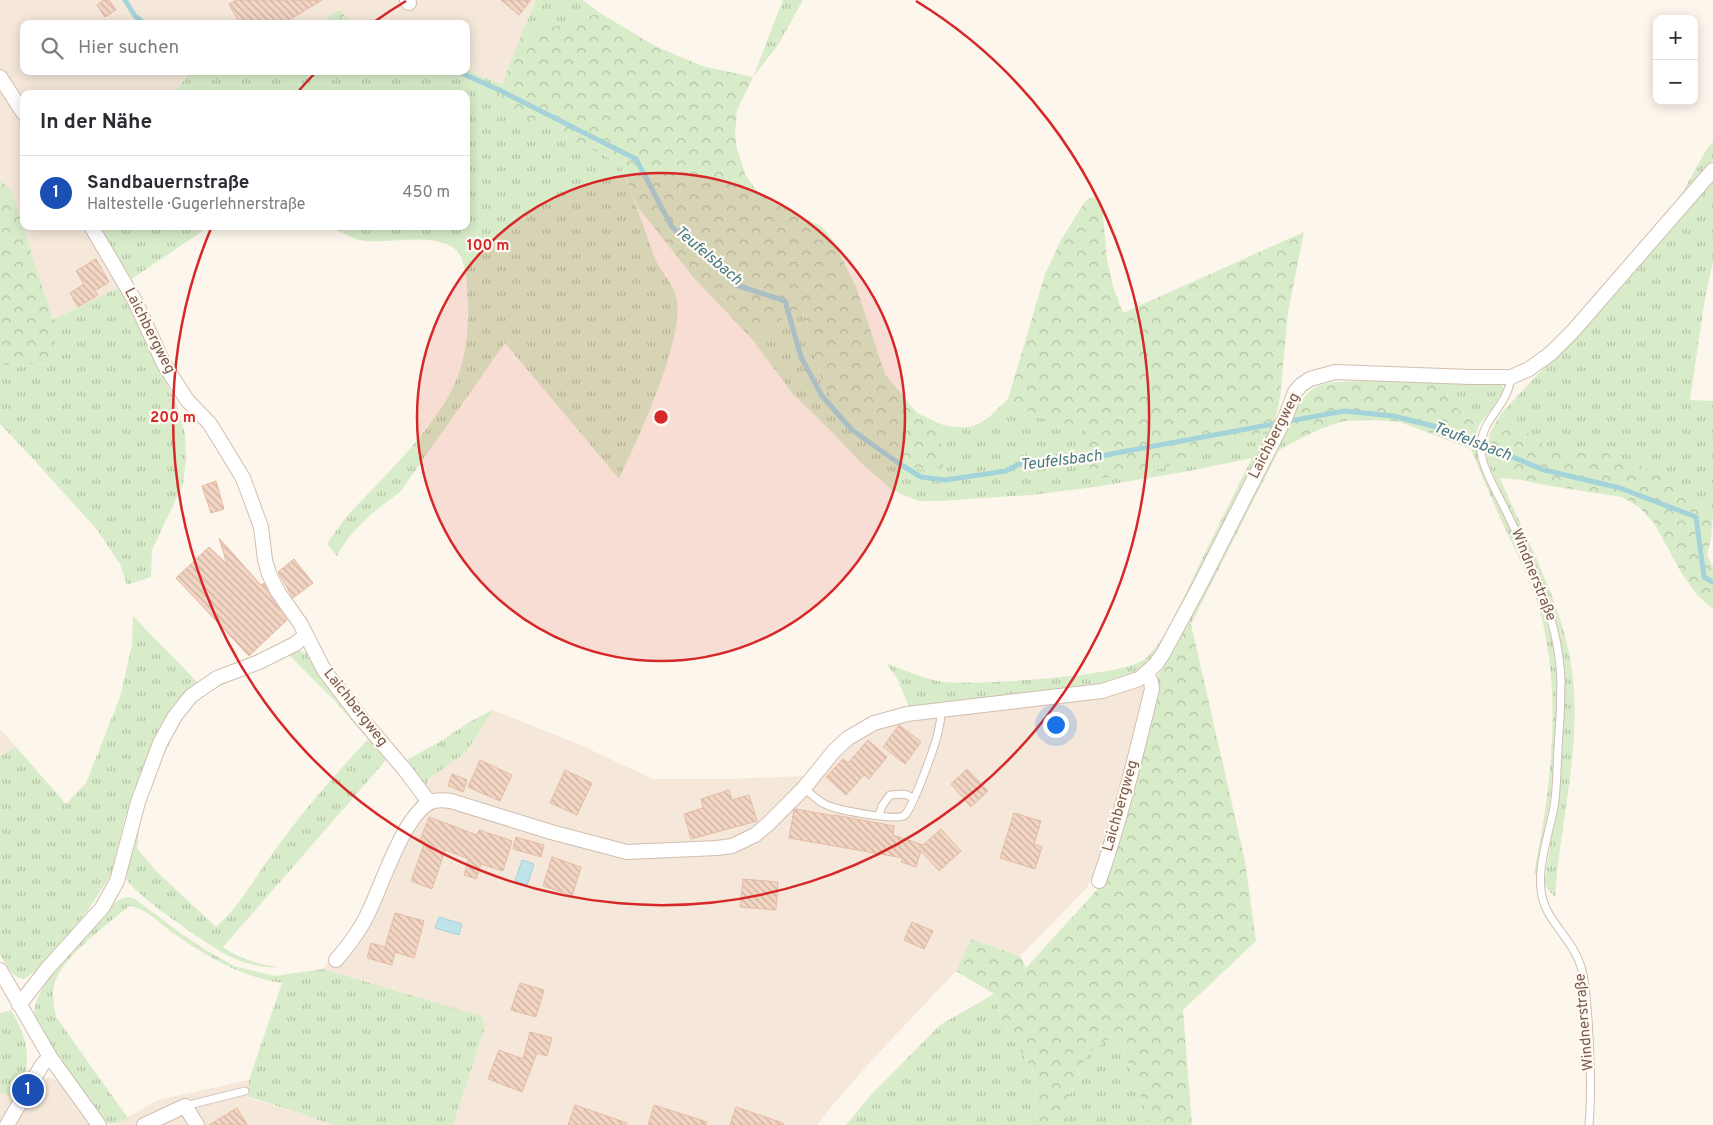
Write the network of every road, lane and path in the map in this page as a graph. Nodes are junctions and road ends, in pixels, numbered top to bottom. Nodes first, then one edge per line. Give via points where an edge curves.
1 (0, 77) edge
2 (20, 108) edge
3 (1713, 170) edge
4 (94, 230) edge
5 (1511, 377) junction
6 (306, 635) junction
7 (1147, 673) junction
8 (941, 710) junction
9 (804, 788) junction
10 (914, 798) junction
11 (429, 802) junction
12 (879, 816) junction
13 (1099, 881) dead end
14 (336, 960) dead end
15 (0, 970) edge
16 (19, 1005) junction
17 (50, 1057) junction
18 (245, 1091) dead end
19 (185, 1106) junction
20 (7, 1125) edge
21 (99, 1125) edge
22 (144, 1125) edge
23 (197, 1125) edge
24 (1589, 1125) edge

1 - 2 street
3 - 5 street via 1574,330 1550,354
4 - 6 street, Laichbergweg via 135,301 164,364 187,400 210,424 243,478 261,527 269,574
5 - 7 street, Laichbergweg via 1335,372 1301,385 1172,636
5 - 24 lane, Windnerstraße via 1508,392 1481,436 1481,454 1535,574 1554,627 1559,655 1558,763 1541,895 1551,919 1569,942 1585,982 1590,1064
6 - 11 street, Laichbergweg via 324,670
6 - 16 street via 259,662 217,678 191,696 175,716 160,743 138,802 117,882 102,908
7 - 8 street, Laichbergweg via 1102,691
7 - 13 street, Laichbergweg via 1152,689 1127,791
8 - 9 street, Laichbergweg via 891,717 860,730 834,751
8 - 10 lane via 937,736
9 - 11 street, Laichbergweg via 767,826 742,842 717,848 636,853 600,846 451,801
9 - 12 lane via 830,806
10 - 12 lane via 900,818
10 - 12 lane via 904,794 890,795
11 - 14 street via 399,840 370,911
15 - 16 street
16 - 17 street
17 - 20 street
17 - 21 street
18 - 19 lane
19 - 22 street
19 - 23 street

